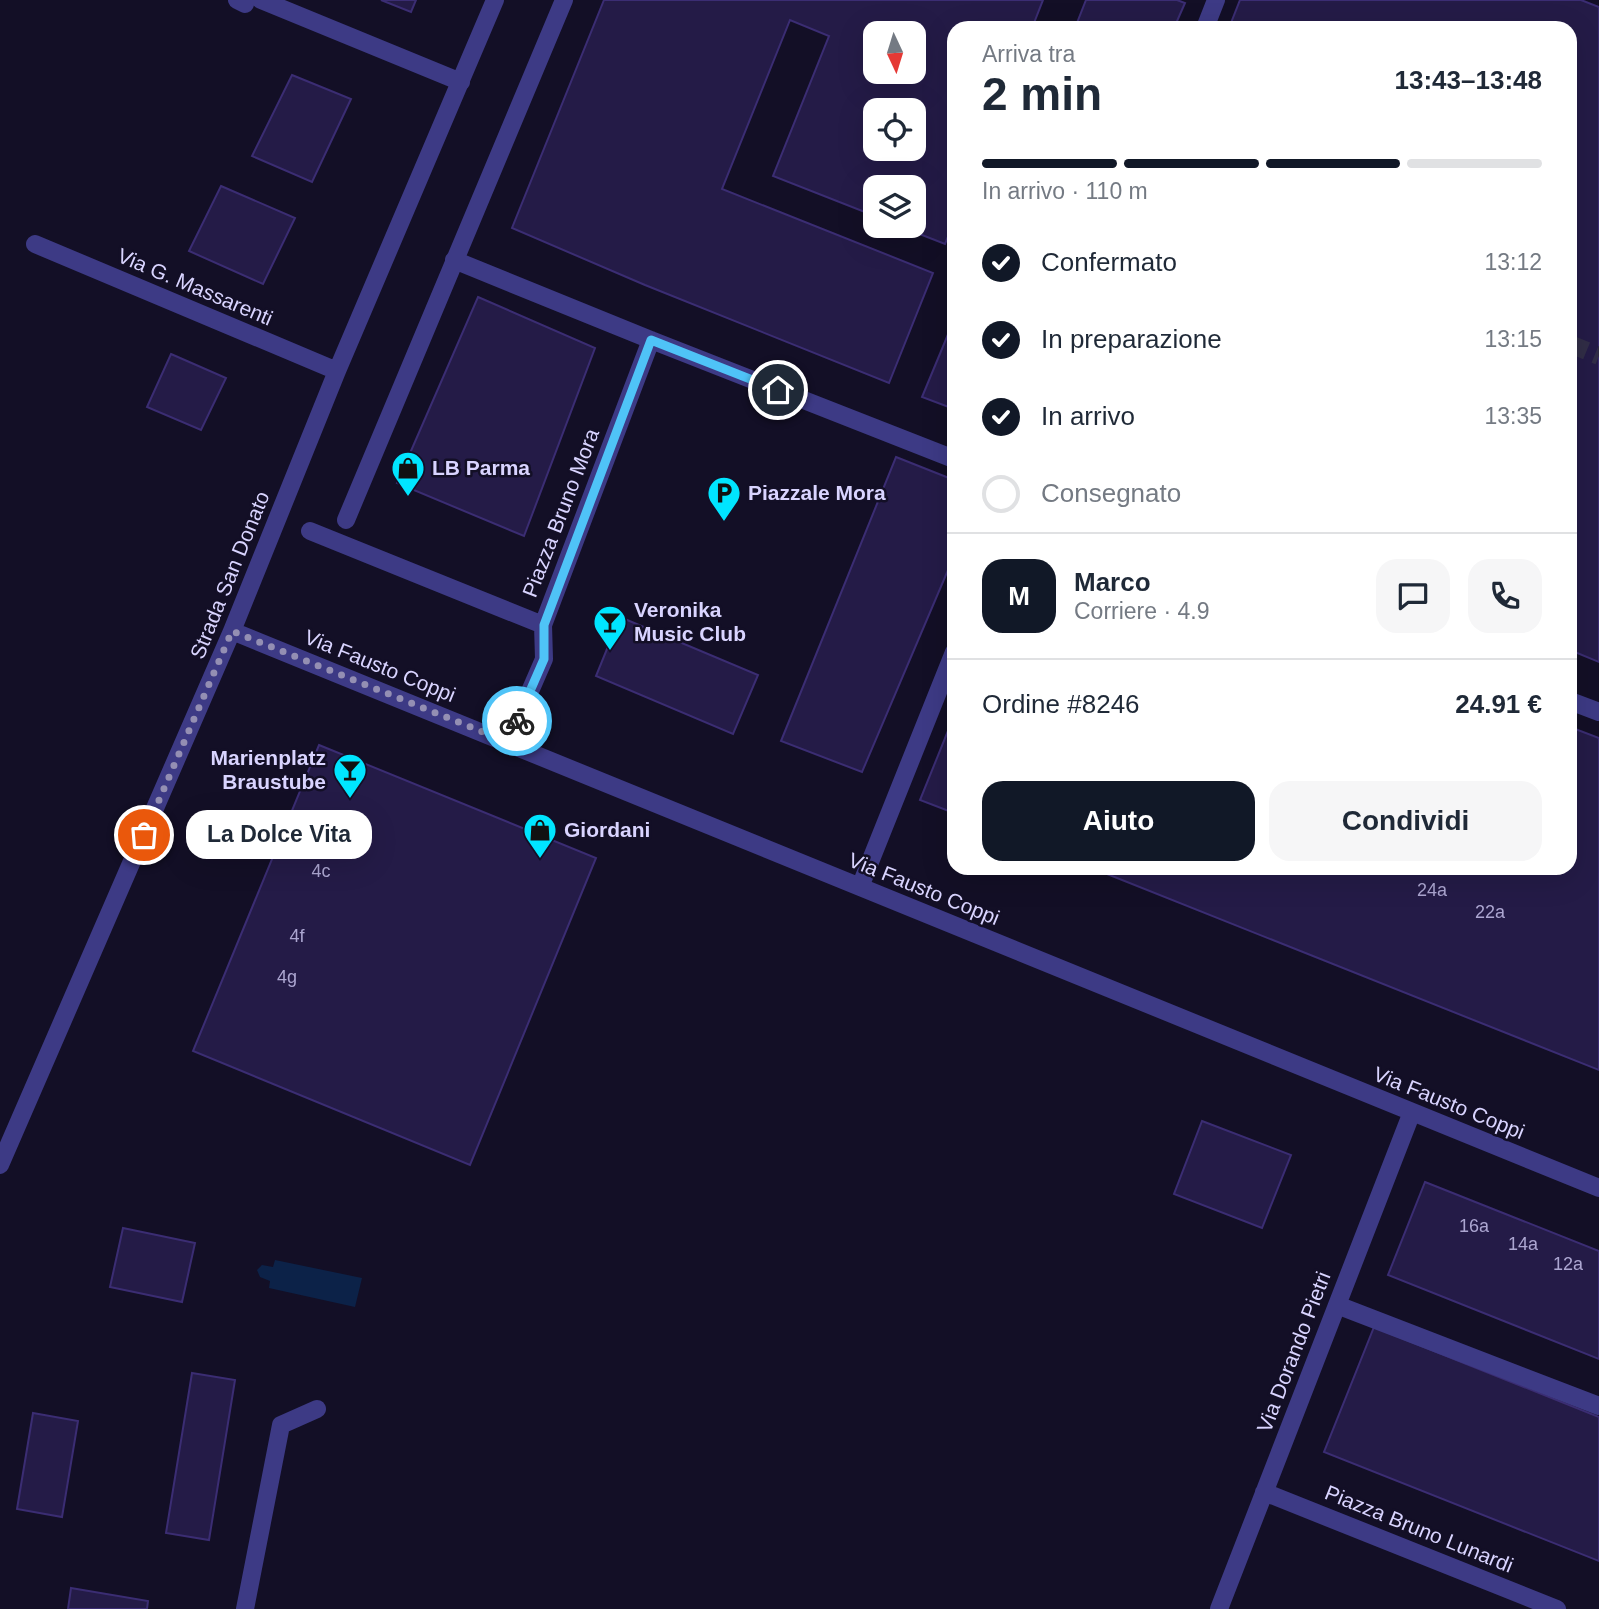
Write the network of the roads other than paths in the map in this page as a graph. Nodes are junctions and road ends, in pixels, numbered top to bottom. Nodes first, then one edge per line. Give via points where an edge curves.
1 (495, 0) edge
2 (564, 0) edge
3 (1216, 0) edge
4 (248, 1) edge
5 (1208, 21) edge
6 (461, 82) junction
7 (35, 244) dead end
8 (454, 260) junction
9 (651, 340) junction
10 (337, 371) junction
11 (947, 456) edge
12 (346, 520) dead end
13 (310, 531) dead end
14 (544, 625) junction
15 (232, 631) junction
16 (947, 670) edge
17 (1577, 704) edge
18 (1599, 712) edge
19 (508, 742) junction
20 (860, 887) junction
21 (1412, 1112) junction
22 (0, 1165) edge
23 (1599, 1188) edge
24 (1337, 1305) junction
25 (1599, 1406) edge
26 (317, 1409) dead end
27 (1264, 1492) junction
28 (245, 1609) edge
29 (1219, 1609) edge
30 (1557, 1609) edge

1 - 6 street, Strada San Donato
2 - 8 street
3 - 5 street
4 - 6 street
6 - 10 street, Strada San Donato
7 - 10 street, Via G. Massarenti
8 - 9 street
8 - 12 street
9 - 11 street
9 - 14 street, Piazza Bruno Mora
10 - 15 street, Strada San Donato
13 - 14 street, Piazza Bruno Mora
14 - 19 street via 544,659
15 - 19 street, Via Fausto Coppi
15 - 22 street, Strada San Donato
16 - 20 street
17 - 18 street
19 - 20 street, Via Fausto Coppi
20 - 21 street, Via Fausto Coppi
21 - 23 street, Via Fausto Coppi
21 - 24 street, Via Dorando Pietri
24 - 25 street
24 - 27 street, Via Dorando Pietri
26 - 28 street via 281,1425
27 - 29 street, Via Dorando Pietri
27 - 30 street, Piazza Bruno Lunardi

